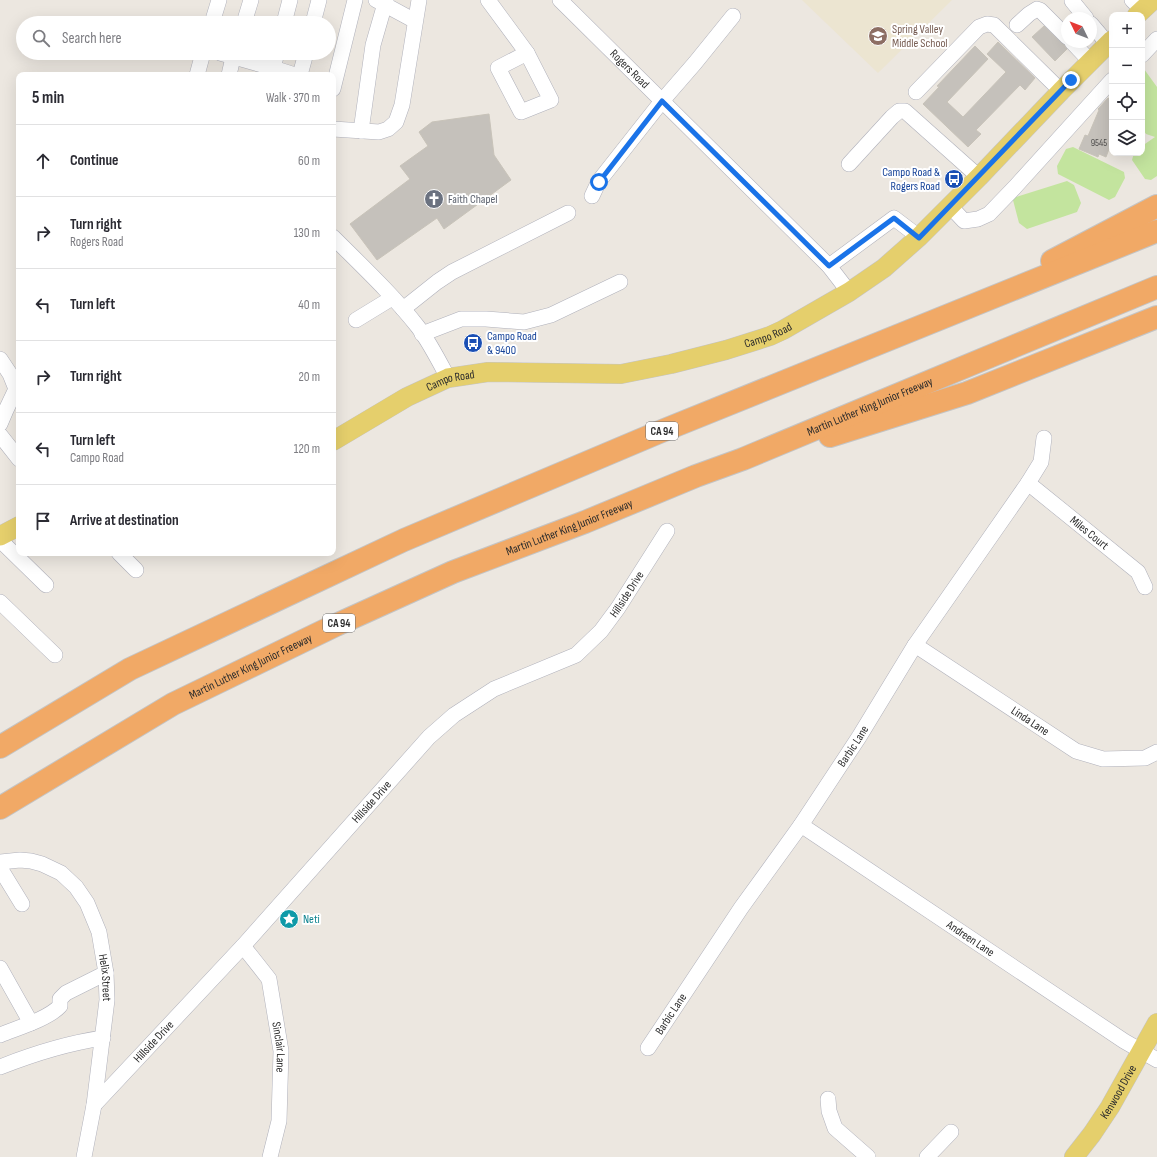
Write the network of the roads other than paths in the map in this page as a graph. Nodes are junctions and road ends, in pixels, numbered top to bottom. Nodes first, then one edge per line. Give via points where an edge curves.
1 (219, 0) edge
2 (251, 0) edge
3 (290, 0) edge
4 (319, 0) edge
5 (355, 0) edge
6 (419, 0) edge
7 (488, 0) edge
8 (1072, 1) dead end
9 (382, 2) edge
10 (566, 2) edge
11 (1081, 12) edge
12 (214, 16) edge
13 (246, 16) edge
14 (286, 16) edge
15 (315, 16) edge
16 (733, 16) dead end
17 (415, 21) junction
18 (1017, 26) dead end
19 (1097, 30) edge
20 (1061, 31) edge
21 (1157, 39) edge
22 (1109, 41) edge
23 (1109, 43) edge
24 (1078, 48) edge
25 (527, 53) dead end
26 (1145, 53) edge
27 (201, 60) edge
28 (229, 60) edge
29 (244, 60) edge
30 (275, 60) edge
31 (304, 60) edge
32 (1090, 61) junction
33 (272, 71) edge
34 (198, 72) edge
35 (229, 72) edge
36 (301, 72) edge
37 (336, 77) edge
38 (1109, 83) edge
39 (1061, 91) junction
40 (916, 92) dead end
41 (662, 101) junction
42 (336, 129) edge
43 (361, 131) junction
44 (849, 164) dead end
45 (979, 177) junction
46 (592, 196) dead end
47 (950, 206) junction
48 (1157, 206) edge
49 (568, 213) dead end
50 (1157, 231) edge
51 (919, 238) junction
52 (336, 240) edge
53 (829, 266) junction
54 (620, 282) dead end
55 (1157, 287) edge
56 (849, 292) junction
57 (392, 298) junction
58 (403, 309) junction
59 (962, 311) junction
60 (1157, 317) edge
61 (356, 320) dead end
62 (422, 334) junction
63 (0, 359) edge
64 (448, 378) junction
65 (0, 424) edge
66 (0, 435) edge
67 (1044, 438) dead end
68 (336, 439) edge
69 (16, 455) edge
70 (696, 476) junction
71 (1028, 483) junction
72 (16, 528) edge
73 (668, 531) dead end
74 (0, 536) edge
75 (0, 540) edge
76 (16, 556) edge
77 (16, 556) edge
78 (122, 556) edge
79 (136, 570) dead end
80 (46, 585) dead end
81 (1145, 587) dead end
82 (0, 602) edge
83 (915, 645) junction
84 (55, 655) dead end
85 (0, 747) edge
86 (1157, 752) edge
87 (0, 808) edge
88 (801, 826) junction
89 (0, 862) edge
90 (0, 866) edge
91 (22, 904) dead end
92 (243, 946) junction
93 (0, 968) edge
94 (106, 973) junction
95 (30, 1023) junction
96 (1157, 1023) edge
97 (0, 1036) edge
98 (103, 1038) junction
99 (648, 1048) dead end
100 (1149, 1056) edge
101 (0, 1068) edge
102 (828, 1099) dead end
103 (94, 1106) junction
104 (951, 1132) dead end
105 (84, 1157) edge
106 (270, 1157) edge
107 (868, 1157) edge
108 (927, 1157) edge
109 (1074, 1157) edge

1 - 12 street
2 - 13 street
3 - 14 street
4 - 15 street
5 - 37 street
6 - 17 street
7 - 25 street
8 - 11 street
9 - 17 street
9 - 43 street via 372,45
10 - 41 street, Rogers Road
16 - 41 street
17 - 43 street via 402,105 396,122 379,132
18 - 20 street via 1037,9
19 - 22 street
21 - 26 street
23 - 32 main road, Campo Road
24 - 32 street
27 - 34 street
28 - 35 street
29 - 33 street
30 - 33 street
31 - 36 street
32 - 39 main road, Campo Road
38 - 47 street via 989,214 964,221
39 - 40 street via 994,25 987,24 979,26
39 - 45 main road, Campo Road
41 - 46 street via 599,182
41 - 53 street, Rogers Road
42 - 43 street
44 - 45 street via 892,117 904,111
45 - 47 main road, Campo Road
47 - 51 main road, Campo Road
48 - 59 highway via 1012,281
49 - 58 street via 452,272
50 - 59 highway, CA 94
51 - 53 street via 894,218
51 - 56 main road, Campo Road via 884,268
52 - 57 street
53 - 56 street, Rogers Road
54 - 62 street via 551,315 524,322 461,319
55 - 70 highway, Martin Luther King Junior Freeway / CA 94 via 743,459
56 - 64 main road, Campo Road via 770,336 670,364 621,374 488,372
57 - 58 street
57 - 61 street
58 - 62 street
59 - 85 highway, CA 94 via 664,430 404,540 130,668
60 - 70 highway via 967,393 775,454
62 - 64 street
63 - 65 street via 16,389
64 - 68 main road, Campo Road via 407,397
66 - 69 street
67 - 71 street, Barbic Lane via 1041,462
70 - 87 highway, Martin Luther King Junior Freeway / CA 94 via 453,572 336,625 173,704
71 - 81 street, Miles Court via 1138,572
71 - 83 street, Barbic Lane
72 - 74 main road
73 - 92 street, Hillside Drive via 618,608 596,636 576,655 494,689 454,715 429,737
75 - 76 street
77 - 80 street
78 - 79 street
82 - 84 street
83 - 86 street, Linda Lane via 1076,751 1103,759 1145,758
83 - 88 street, Barbic Lane
88 - 99 street, Barbic Lane via 741,908
88 - 100 street, Andreen Lane
89 - 94 street, Helix Street via 20,860 42,864 61,873 76,887 87,904 99,932
90 - 91 street
92 - 103 street, Hillside Drive
92 - 106 street, Sinclair Lane via 269,979 281,1051 279,1121
93 - 95 street
94 - 95 street via 66,993 60,999 60,1006
94 - 98 street, Helix Street via 107,1000
95 - 97 street
96 - 100 main road, Kenwood Drive
98 - 101 street via 80,1041 28,1056
98 - 103 street, Helix Street
100 - 109 main road, Kenwood Drive via 1126,1080 1092,1134
102 - 107 street via 835,1128
103 - 105 street, Helix Street
104 - 108 street

